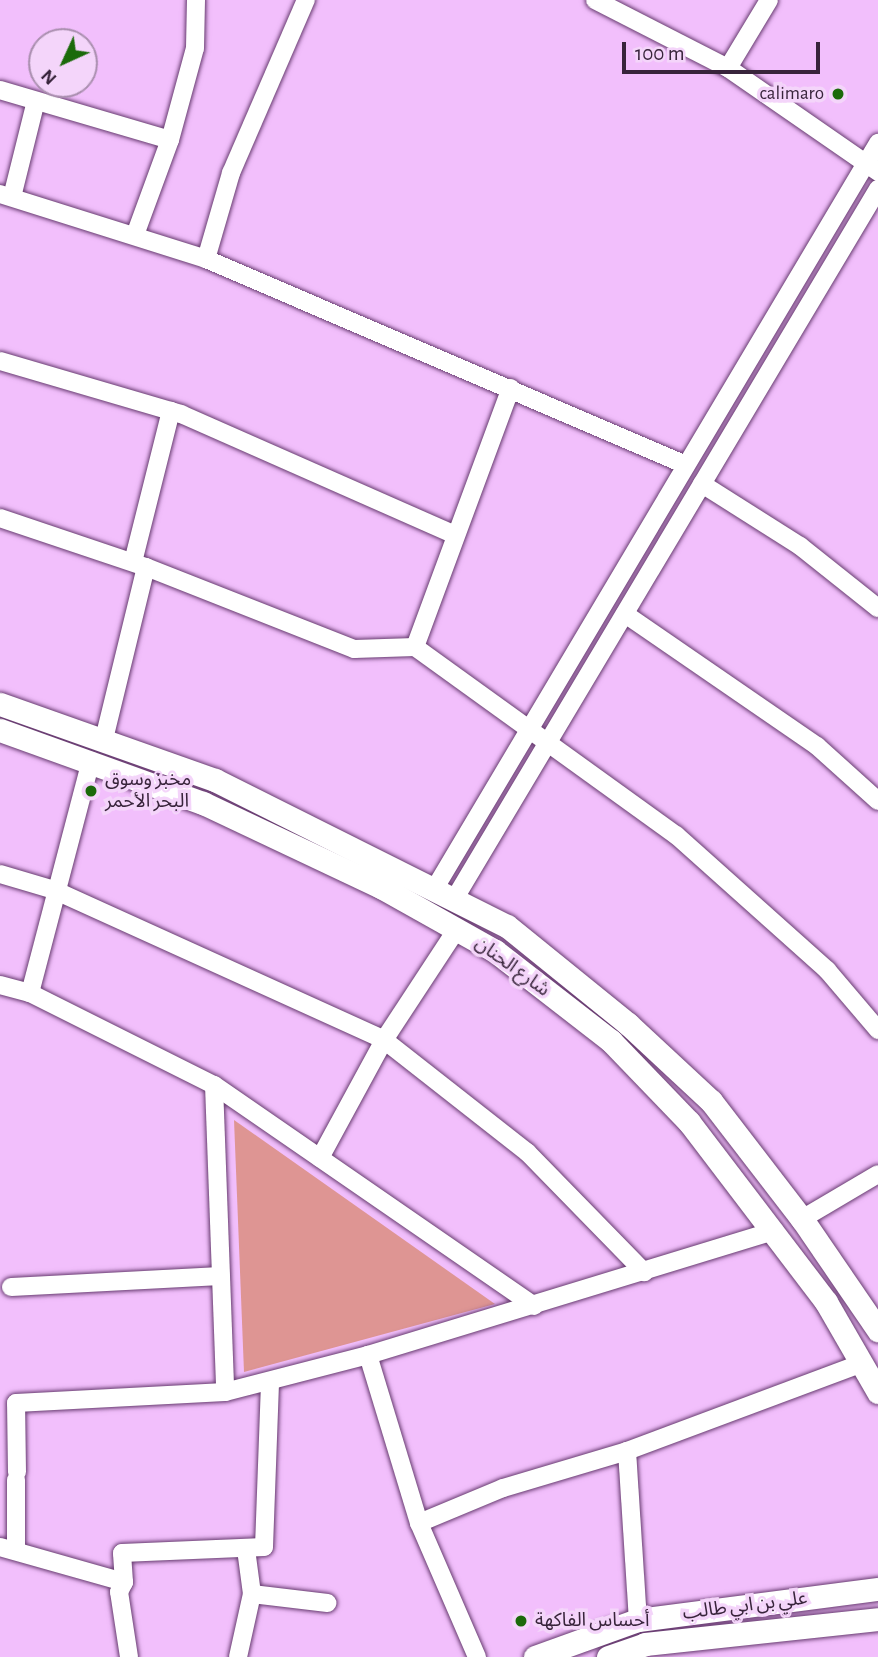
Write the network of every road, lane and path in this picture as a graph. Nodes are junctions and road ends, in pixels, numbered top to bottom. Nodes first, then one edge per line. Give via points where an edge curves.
1 (196, 0) edge
2 (306, 0) edge
3 (595, 0) edge
4 (768, 0) edge
5 (728, 68) junction
6 (0, 90) edge
7 (36, 102) junction
8 (170, 140) junction
9 (878, 143) edge
10 (873, 167) edge
11 (878, 189) edge
12 (6, 195) edge
13 (135, 235) junction
14 (206, 259) junction
15 (0, 361) edge
16 (512, 388) junction
17 (172, 411) junction
18 (687, 465) junction
19 (702, 484) junction
20 (0, 518) edge
21 (455, 535) junction
22 (139, 565) junction
23 (878, 608) edge
24 (625, 614) junction
25 (415, 647) junction
26 (0, 704) edge
27 (0, 730) edge
28 (528, 730) junction
29 (104, 739) junction
30 (547, 744) junction
31 (91, 761) junction
32 (878, 801) edge
33 (0, 874) edge
34 (54, 890) junction
35 (445, 893) junction
36 (457, 929) junction
37 (0, 985) edge
38 (30, 993) junction
39 (878, 1030) edge
40 (384, 1040) junction
41 (214, 1085) junction
42 (320, 1158) junction
43 (878, 1174) edge
44 (802, 1219) junction
45 (774, 1231) junction
46 (644, 1272) junction
47 (221, 1276) junction
48 (11, 1287) dead end
49 (534, 1306) junction
50 (878, 1330) edge
51 (368, 1355) junction
52 (862, 1363) junction
53 (270, 1381) junction
54 (225, 1392) junction
55 (878, 1392) edge
56 (626, 1451) junction
57 (419, 1522) junction
58 (8, 1549) edge
59 (246, 1549) junction
60 (124, 1582) junction
61 (878, 1589) edge
62 (252, 1594) junction
63 (327, 1603) dead end
64 (878, 1619) edge
65 (638, 1620) junction
66 (129, 1657) edge
67 (238, 1657) edge
68 (477, 1657) edge
69 (535, 1657) edge
70 (608, 1657) edge

1 - 8 street via 195,48
2 - 14 street via 231,173
3 - 5 street
4 - 5 street
5 - 10 street
6 - 7 street
7 - 8 street
7 - 12 street
8 - 13 street
9 - 10 street
10 - 18 street
11 - 19 street
12 - 13 street
13 - 14 street
14 - 16 street
15 - 17 street
16 - 18 street
16 - 21 street
17 - 21 street
17 - 22 street
18 - 28 street
19 - 23 street via 800,546
19 - 24 street
20 - 22 street
21 - 25 street
22 - 25 street via 354,649
22 - 29 street
24 - 30 street
24 - 32 street via 817,746
25 - 28 street
26 - 29 main road, شارع الحنان
27 - 31 main road, شارع الحنان
28 - 30 street
28 - 35 street
29 - 35 main road, شارع الحنان via 215,780
30 - 35 street
30 - 39 street via 676,835 827,970
31 - 34 street
31 - 36 main road, شارع الحنان via 203,803 381,887
33 - 34 street
34 - 38 street
34 - 40 street
35 - 44 main road, شارع الحنان via 508,926 628,1024 711,1101
36 - 40 street
36 - 45 main road, شارع الحنان via 495,951 611,1041 689,1122
37 - 38 street
38 - 41 street
40 - 42 street
40 - 46 street via 527,1152
41 - 42 street
41 - 47 street
42 - 49 street
43 - 44 street
44 - 50 main road, شارع الحنان
45 - 46 street
45 - 52 main road, شارع الحنان via 826,1302
46 - 49 street
47 - 48 street
47 - 54 street
49 - 51 street
51 - 53 street
51 - 57 street
52 - 55 main road, شارع الحنان
52 - 56 street
53 - 54 street
53 - 59 street via 264,1547
54 - 58 street via 16,1403 17,1476
56 - 57 street via 503,1489
56 - 65 street
57 - 68 street
58 - 60 street
59 - 60 street via 121,1553
59 - 62 street
60 - 66 street via 119,1592
61 - 65 main road, علي بن ابي طالب
62 - 63 street
62 - 67 street
64 - 70 main road, علي بن ابي طالب via 645,1644
65 - 69 main road, علي بن ابي طالب

